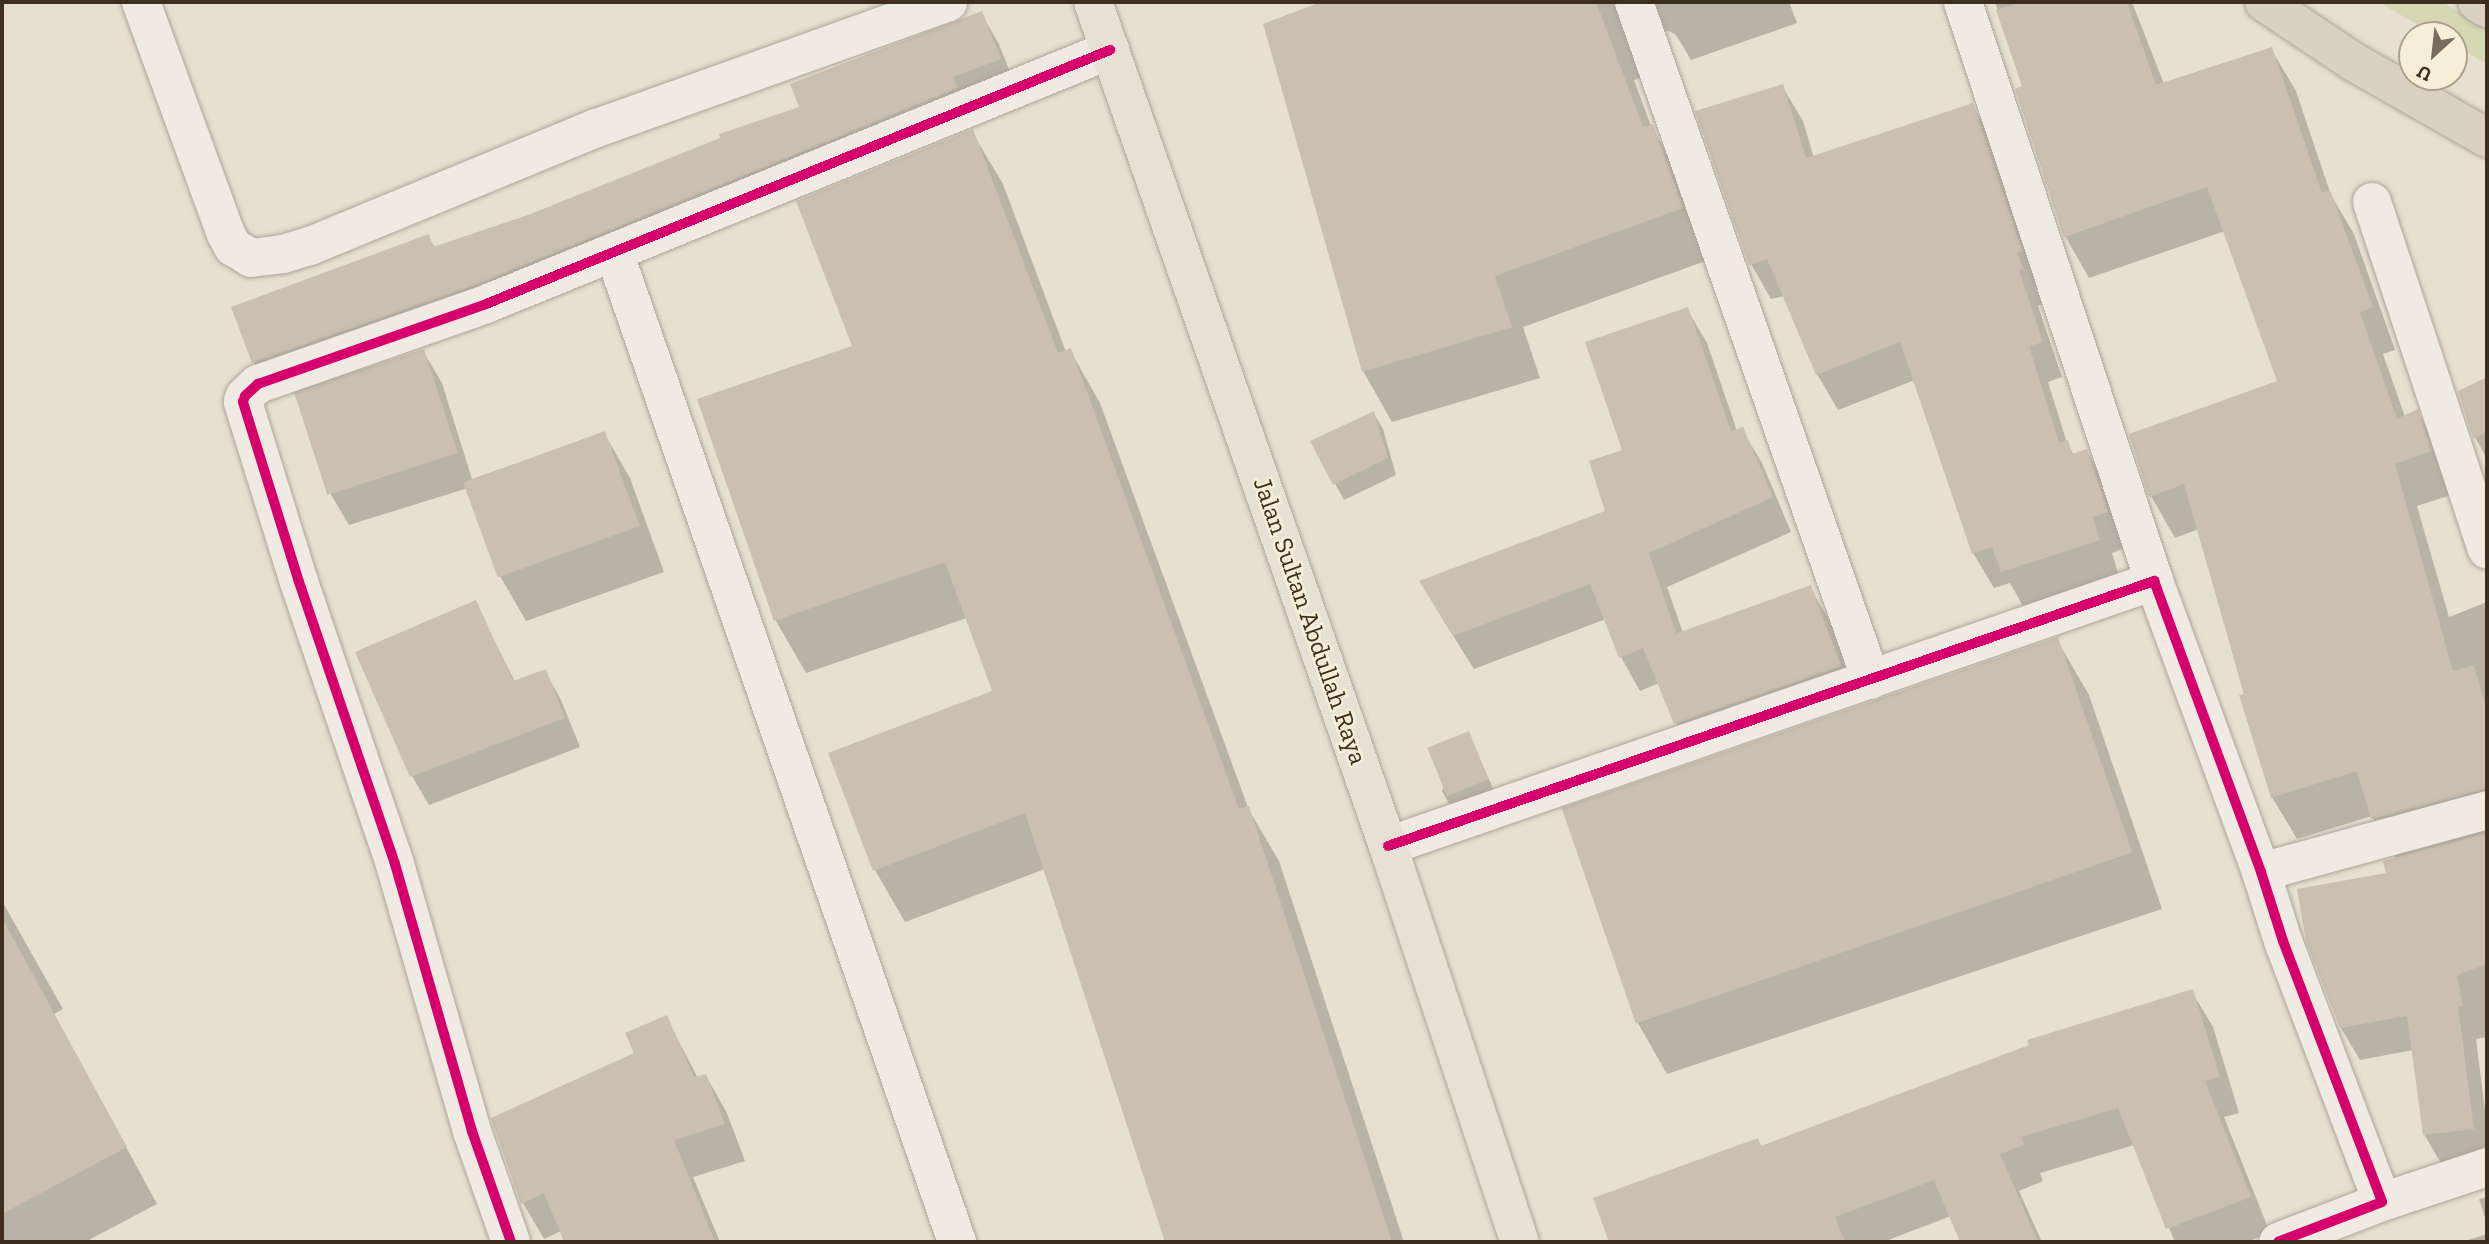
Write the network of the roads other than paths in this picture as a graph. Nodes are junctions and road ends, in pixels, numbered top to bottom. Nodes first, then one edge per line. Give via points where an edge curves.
1 (141, 2) edge
2 (948, 2) edge
3 (1093, 2) edge
4 (1634, 2) edge
5 (1963, 2) edge
6 (2264, 2) edge
7 (2477, 2) edge
8 (2487, 8) edge
9 (1110, 50) junction
10 (2487, 138) edge
11 (2372, 202) dead end
12 (614, 252) junction
13 (2487, 549) edge
14 (2154, 581) junction
15 (1871, 680) junction
16 (2487, 810) edge
17 (1388, 846) junction
18 (2261, 872) junction
19 (2487, 1167) edge
20 (2382, 1202) junction
21 (511, 1242) edge
22 (957, 1242) edge
23 (1520, 1242) edge
24 (2278, 1242) edge

1 - 2 street via 225,232 233,247 251,258 310,246 597,128
3 - 9 main road, Jalan Sultan Abdullah Raya
4 - 15 street
5 - 14 street
6 - 10 highway via 2352,61
7 - 8 highway
9 - 12 street
9 - 17 main road, Jalan Sultan Abdullah Raya
11 - 13 street
12 - 21 street via 486,304 258,384 247,391 243,402 396,864 472,1132
12 - 22 street
14 - 15 street
14 - 18 street
15 - 17 street
16 - 18 street
17 - 23 main road, Jalan Sultan Abdullah Raya
18 - 20 street
19 - 20 street
20 - 24 street

